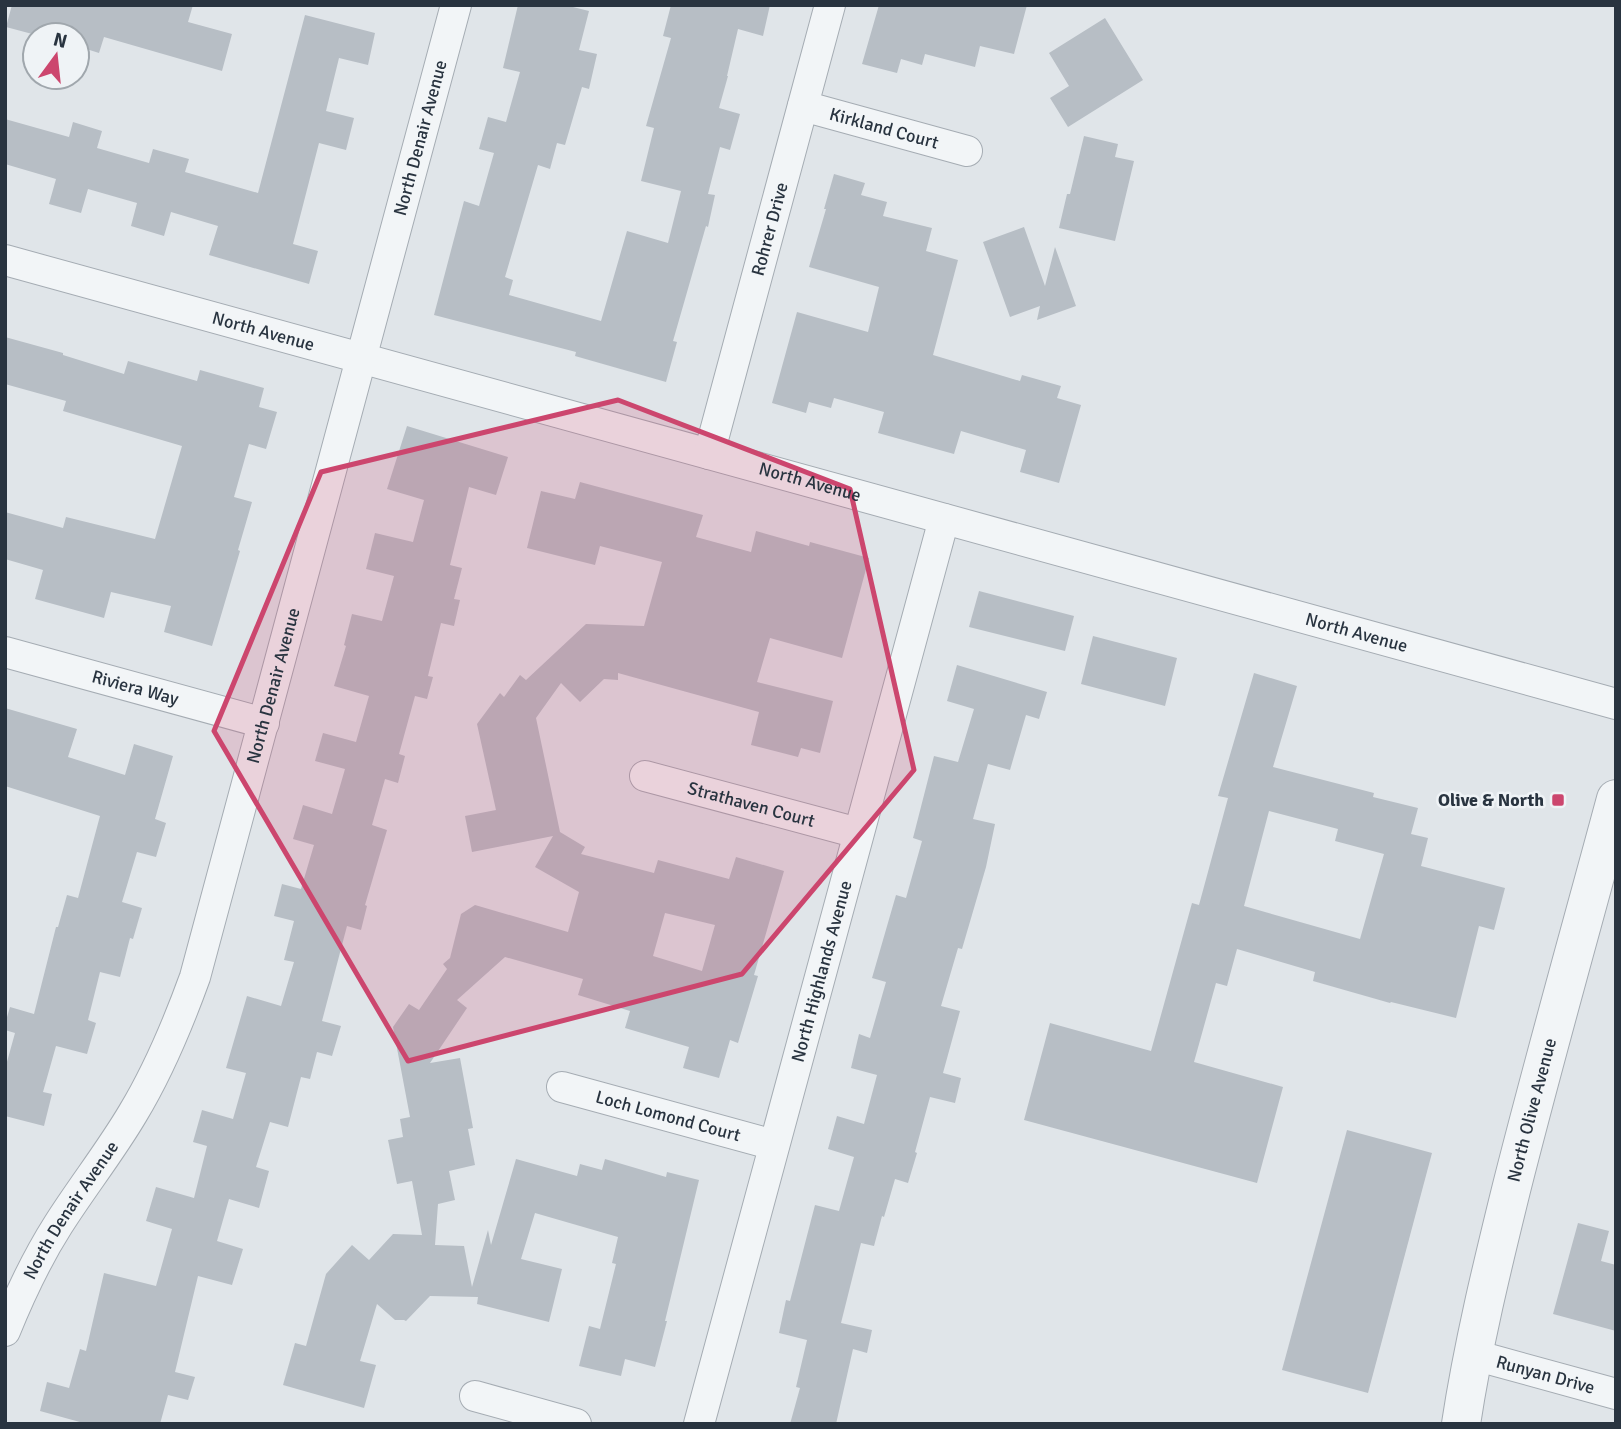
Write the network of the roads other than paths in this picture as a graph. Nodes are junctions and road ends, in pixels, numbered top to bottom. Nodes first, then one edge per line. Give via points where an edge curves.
1 (456, 5) edge
2 (830, 5) edge
3 (803, 106) junction
4 (967, 151) dead end
5 (5, 260) edge
6 (361, 358) junction
7 (709, 454) junction
8 (944, 519) junction
9 (5, 652) edge
10 (1616, 704) edge
11 (264, 723) junction
12 (645, 776) dead end
13 (1616, 799) edge
14 (858, 833) junction
15 (562, 1087) dead end
16 (774, 1145) junction
17 (5, 1331) edge
18 (1474, 1355) junction
19 (1616, 1394) edge
20 (475, 1396) dead end
21 (576, 1424) edge
22 (699, 1424) edge
23 (1461, 1424) edge

1 - 6 street, North Denair Avenue
2 - 3 street, Rohrer Drive
3 - 4 street, Kirkland Court
3 - 7 street, Rohrer Drive
5 - 6 street, North Avenue
6 - 7 street, North Avenue
6 - 11 street, North Denair Avenue
7 - 8 street, North Avenue
8 - 10 street, North Avenue
8 - 14 street, North Highlands Avenue
9 - 11 street, Riviera Way
11 - 17 street, North Denair Avenue via 204,948 175,1030 132,1114 52,1236
12 - 14 street, Strathaven Court
13 - 18 street, North Olive Avenue via 1525,1132
14 - 16 street, North Highlands Avenue
15 - 16 street, Loch Lomond Court
16 - 22 street, North Highlands Avenue
18 - 19 street, Runyan Drive
18 - 23 street, North Olive Avenue
20 - 21 street

